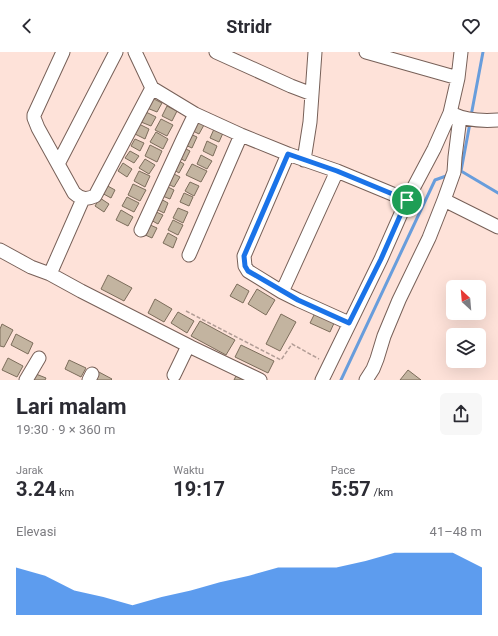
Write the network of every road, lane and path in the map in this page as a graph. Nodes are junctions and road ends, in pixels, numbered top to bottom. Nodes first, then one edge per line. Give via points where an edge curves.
1 (63, 52) edge
2 (116, 52) edge
3 (135, 52) edge
4 (216, 52) edge
5 (315, 52) edge
6 (366, 52) edge
7 (461, 52) edge
8 (458, 78) junction
9 (152, 88) junction
10 (312, 94) junction
11 (195, 114) junction
12 (460, 116) junction
13 (498, 120) edge
14 (242, 135) junction
15 (288, 154) junction
16 (304, 160) junction
17 (58, 164) junction
18 (337, 171) junction
19 (446, 195) junction
20 (83, 199) junction
21 (407, 200) junction
22 (498, 227) edge
23 (141, 230) dead end
24 (0, 250) edge
25 (189, 255) dead end
26 (50, 274) junction
27 (282, 292) junction
28 (186, 311) dead end
29 (349, 323) junction
30 (188, 346) junction
31 (38, 358) dead end
32 (329, 364) junction
33 (174, 375) dead end
34 (26, 380) edge
35 (260, 380) edge
36 (322, 380) edge
37 (366, 380) edge

1 - 17 street via 33,116
2 - 17 street
3 - 9 street
4 - 10 street
5 - 10 street
6 - 8 street
7 - 8 street
8 - 12 street
9 - 11 street
9 - 20 street via 95,196
10 - 16 street
11 - 14 street
11 - 23 street
12 - 13 street via 483,121
12 - 19 street via 454,172
12 - 21 street via 434,149
14 - 15 street
14 - 25 street
15 - 16 street
15 - 27 street via 244,256 248,271
16 - 18 street
17 - 20 street via 74,193
18 - 21 street
18 - 27 street
19 - 22 street
19 - 37 street via 429,238 399,300 373,369
20 - 26 street
21 - 29 street
24 - 26 street
26 - 30 street
27 - 29 street
28 - 32 path via 281,360 292,344
29 - 32 street
30 - 33 street
30 - 35 street
31 - 34 street
32 - 36 street

